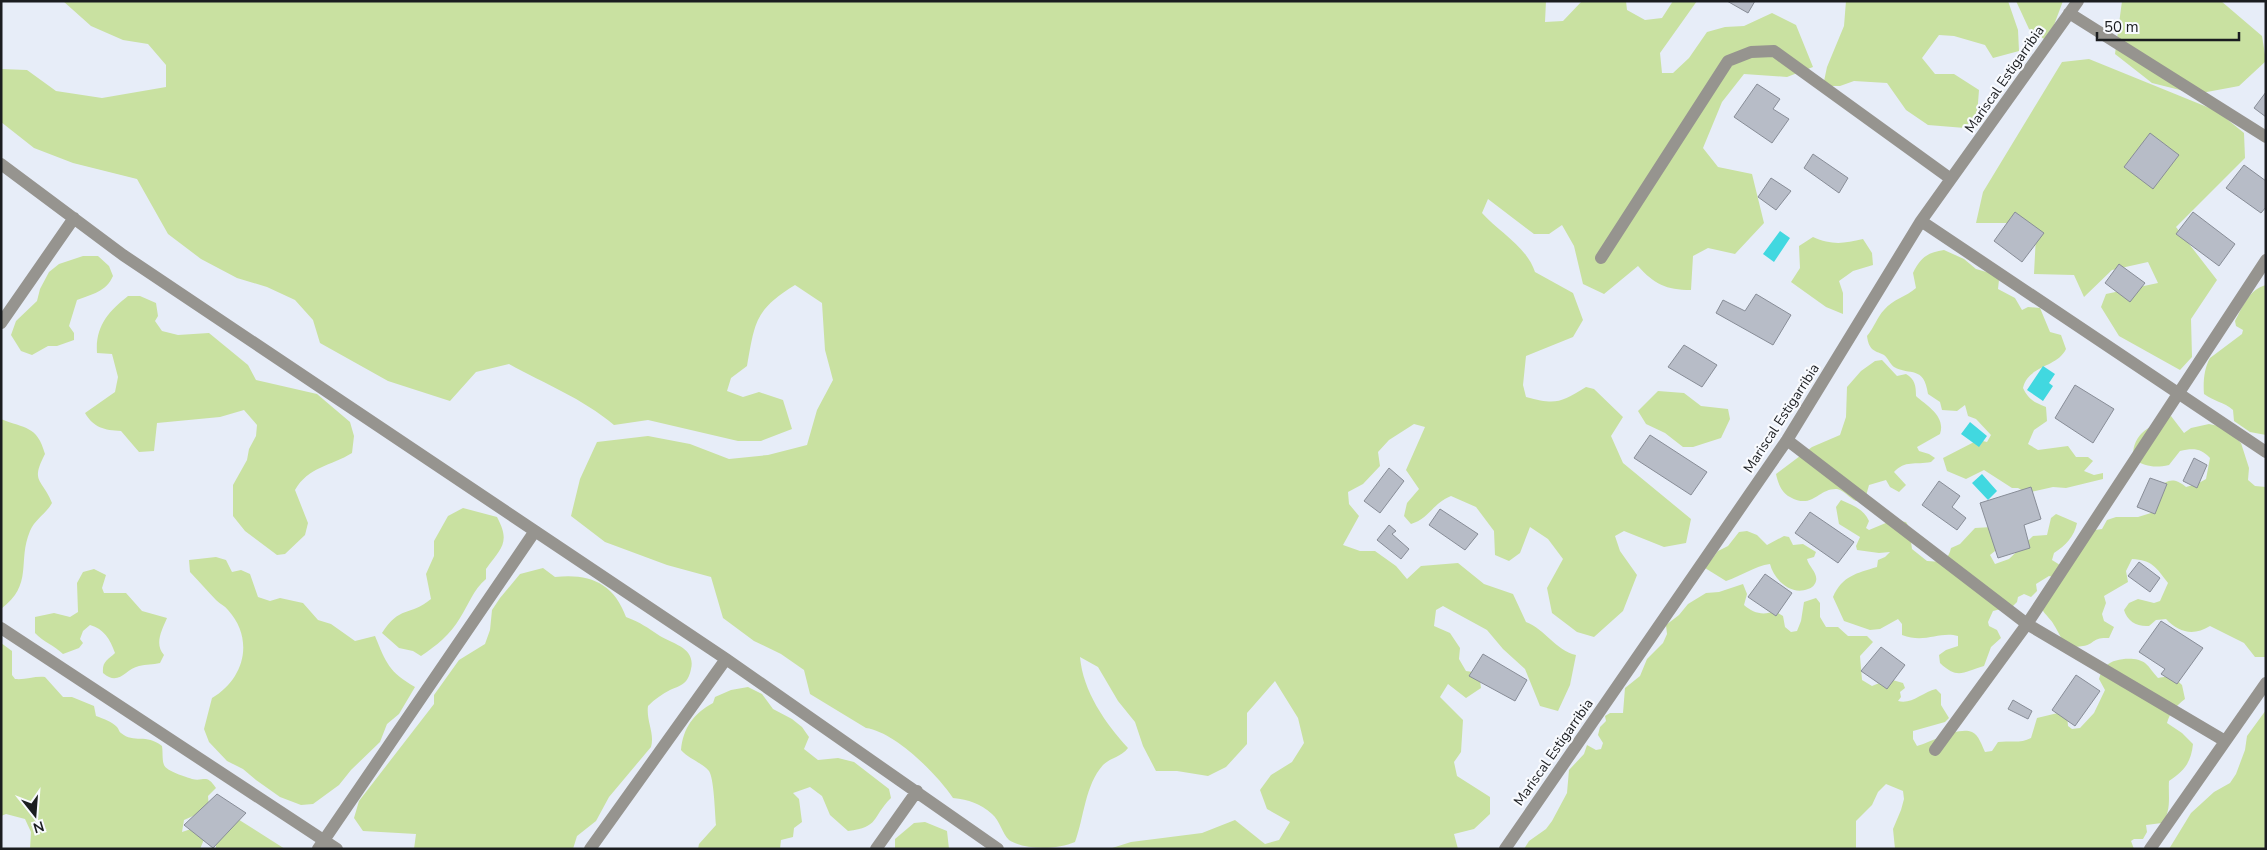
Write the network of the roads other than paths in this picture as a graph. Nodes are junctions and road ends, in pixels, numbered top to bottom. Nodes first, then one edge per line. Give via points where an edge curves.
1 (2078, 1) edge
2 (2069, 13) junction
3 (2266, 137) edge
4 (1, 164) edge
5 (1951, 179) junction
6 (74, 218) junction
7 (1921, 221) junction
8 (1601, 258) dead end
9 (2266, 260) edge
10 (1, 323) edge
11 (2180, 393) junction
12 (1787, 440) junction
13 (2266, 452) edge
14 (535, 531) junction
15 (2027, 624) junction
16 (1, 628) edge
17 (726, 659) junction
18 (2266, 683) edge
19 (2225, 741) junction
20 (1935, 750) dead end
21 (917, 791) junction
22 (320, 845) edge
23 (337, 849) edge
24 (590, 849) edge
25 (876, 849) edge
26 (998, 849) edge
27 (1505, 849) edge
28 (2150, 849) edge

1 - 2 street, Mariscal Estigarribia
2 - 3 street
2 - 5 street, Mariscal Estigarribia
4 - 6 street
5 - 7 street, Mariscal Estigarribia
5 - 8 street via 1774,51 1751,52 1728,61
6 - 10 street
6 - 14 street via 123,255
7 - 11 street
7 - 12 street, Mariscal Estigarribia
9 - 11 street
11 - 13 street
11 - 15 street
12 - 15 street
12 - 27 street, Mariscal Estigarribia
14 - 17 street
14 - 22 street
15 - 19 street
15 - 20 street
16 - 22 street
17 - 21 street
17 - 24 street
18 - 19 street
19 - 28 street
21 - 25 street
21 - 26 street
22 - 23 street

